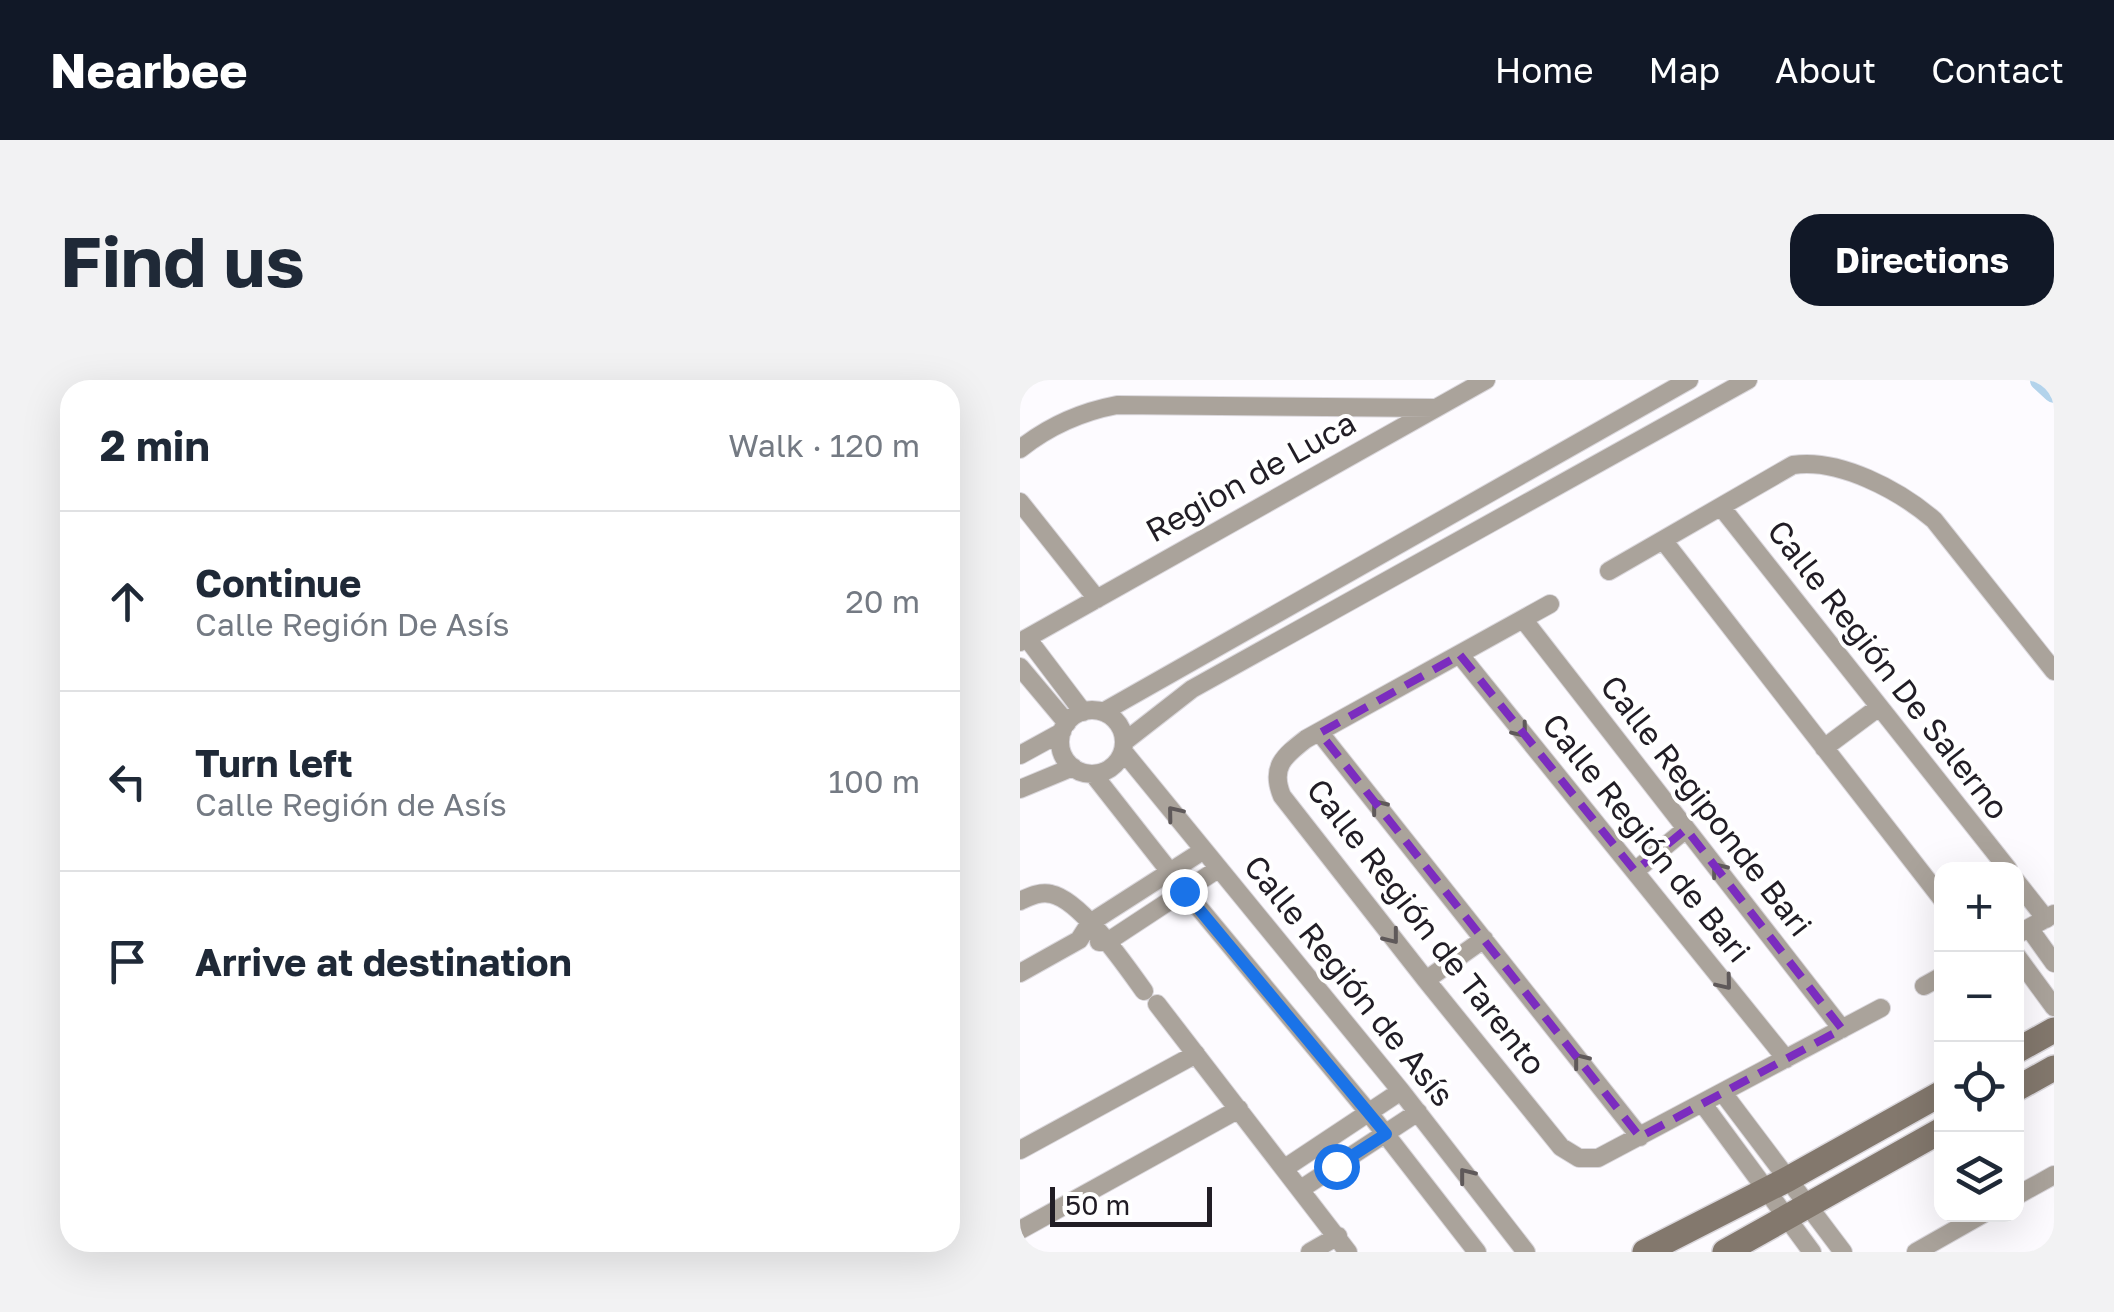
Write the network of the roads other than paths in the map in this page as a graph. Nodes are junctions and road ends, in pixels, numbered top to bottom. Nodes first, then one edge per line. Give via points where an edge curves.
1 (1486, 380) edge
2 (1689, 380) edge
3 (1748, 380) edge
4 (1434, 408) junction
5 (1020, 449) edge
6 (1020, 502) edge
7 (1722, 508) junction
8 (1436, 522) junction
9 (1663, 540) junction
10 (1451, 547) junction
11 (1609, 571) dead end
12 (1097, 599) junction
13 (1550, 604) dead end
14 (1523, 620) junction
15 (1023, 640) edge
16 (1460, 655) junction
17 (1020, 667) edge
18 (2054, 671) edge
19 (1879, 707) junction
20 (1083, 712) junction
21 (1103, 712) junction
22 (1065, 727) junction
23 (1320, 733) junction
24 (1124, 746) junction
25 (1824, 748) junction
26 (1020, 755) edge
27 (1072, 767) junction
28 (1092, 774) junction
29 (1020, 788) edge
30 (1686, 829) junction
31 (1204, 850) junction
32 (2002, 862) edge
33 (1218, 869) junction
34 (1634, 871) junction
35 (1170, 872) junction
36 (1934, 888) edge
37 (2024, 889) edge
38 (1184, 891) junction
39 (1020, 901) edge
40 (2050, 916) edge
41 (1090, 924) junction
42 (2024, 931) edge
43 (2024, 933) edge
44 (1484, 939) junction
45 (1079, 940) junction
46 (1108, 942) junction
47 (2054, 963) edge
48 (2024, 965) edge
49 (1020, 973) edge
50 (1426, 980) junction
51 (1934, 980) edge
52 (1924, 986) dead end
53 (2054, 1007) edge
54 (1881, 1008) dead end
55 (1842, 1029) junction
56 (2054, 1030) edge
57 (2024, 1047) edge
58 (1196, 1054) junction
59 (1786, 1059) junction
60 (2054, 1068) edge
61 (2024, 1084) edge
62 (1402, 1091) junction
63 (1723, 1093) junction
64 (1934, 1097) edge
65 (1703, 1104) junction
66 (1239, 1109) junction
67 (1418, 1112) junction
68 (1369, 1113) junction
69 (1938, 1132) edge
70 (1386, 1134) junction
71 (1640, 1137) junction
72 (1020, 1150) edge
73 (1285, 1168) junction
74 (2054, 1175) edge
75 (1778, 1185) junction
76 (1302, 1189) junction
77 (2024, 1192) edge
78 (1797, 1211) junction
79 (1969, 1222) edge
80 (1020, 1230) edge
81 (1343, 1244) edge
82 (1310, 1252) edge
83 (1477, 1252) edge
84 (1526, 1252) edge
85 (1645, 1252) edge
86 (1725, 1252) edge
87 (1812, 1252) edge
88 (1842, 1252) edge
89 (1916, 1252) edge

1 - 4 street, Region de Luca
2 - 8 street
3 - 10 street
4 - 5 street, Region de Luca via 1117,405 1068,418
4 - 12 street, Region de Luca
6 - 12 street
7 - 9 street
7 - 18 street via 1774,475 1812,462 1889,488 1934,520
7 - 19 street, Calle Región De Salerno
8 - 10 street
8 - 21 street
9 - 11 street
9 - 25 street
10 - 24 street via 1192,689
12 - 15 street, Region de Luca
13 - 14 street, Calle Región de Tarento
14 - 16 street, Calle Región de Tarento
14 - 30 street, Calle Regiponde Bari
15 - 20 street
16 - 23 street, Calle Región de Tarento
16 -> 34 street, Calle Región de Bari
17 - 22 street
19 - 25 street
19 - 32 street, Calle Región De Salerno
20 - 21 street
20 - 22 street
21 - 24 street via 1118,724
22 - 26 street
22 - 27 street via 1061,745
44 -> 23 street, Calle Región de Tarento
23 -> 50 street, Calle Región de Tarento via 1283,760 1276,783
24 - 28 street via 1117,763
31 -> 24 street, Calle Región de Asís
25 - 36 street
27 - 28 street
27 - 29 street
28 - 35 street, Calle Región de Asís
30 - 34 street
55 -> 30 street, Calle Regiponde Bari
31 - 33 street, Calle Región de Asís
31 - 35 street
33 - 38 street
33 - 62 street, Calle Región de Asís
34 -> 59 street, Calle Región de Bari
35 - 38 street, Calle Región de Asís
35 - 41 street
37 - 40 street
38 - 46 street
38 - 68 street, Calle Región de Asís
39 - 41 street via 1050,894
40 - 42 street
41 - 45 street
41 - 46 street
43 - 47 street
44 - 50 street
71 -> 44 street, Calle Región de Tarento
45 - 46 street
45 - 49 street
46 - 58 street
48 - 53 street
50 - 71 street, Calle Región de Tarento via 1561,1147 1580,1158 1598,1158
51 - 52 street
54 - 55 street
55 - 59 street
56 - 57 street
58 - 66 street
58 - 72 street
59 - 63 street
60 - 61 street
62 - 67 street, Calle Región de Asís
62 - 68 street, Calle Región de Asís
63 - 65 street
63 - 75 street
64 - 75 street
65 - 71 street
65 - 75 street
66 - 73 street
66 - 80 street
67 - 70 street, Calle Región de Asís
84 -> 67 street, Calle Región de Asís
68 - 70 street, Calle Región de Asís
68 - 73 street, Calle Región de Asís
69 - 78 street
70 - 76 street, Calle Región de Asís
70 - 83 street, Calle Región de Asís
73 - 76 street
74 - 77 street
75 - 78 street
75 - 85 street
76 - 81 street
78 - 86 street
78 - 87 street
78 - 88 street
79 - 89 street
81 - 82 street

